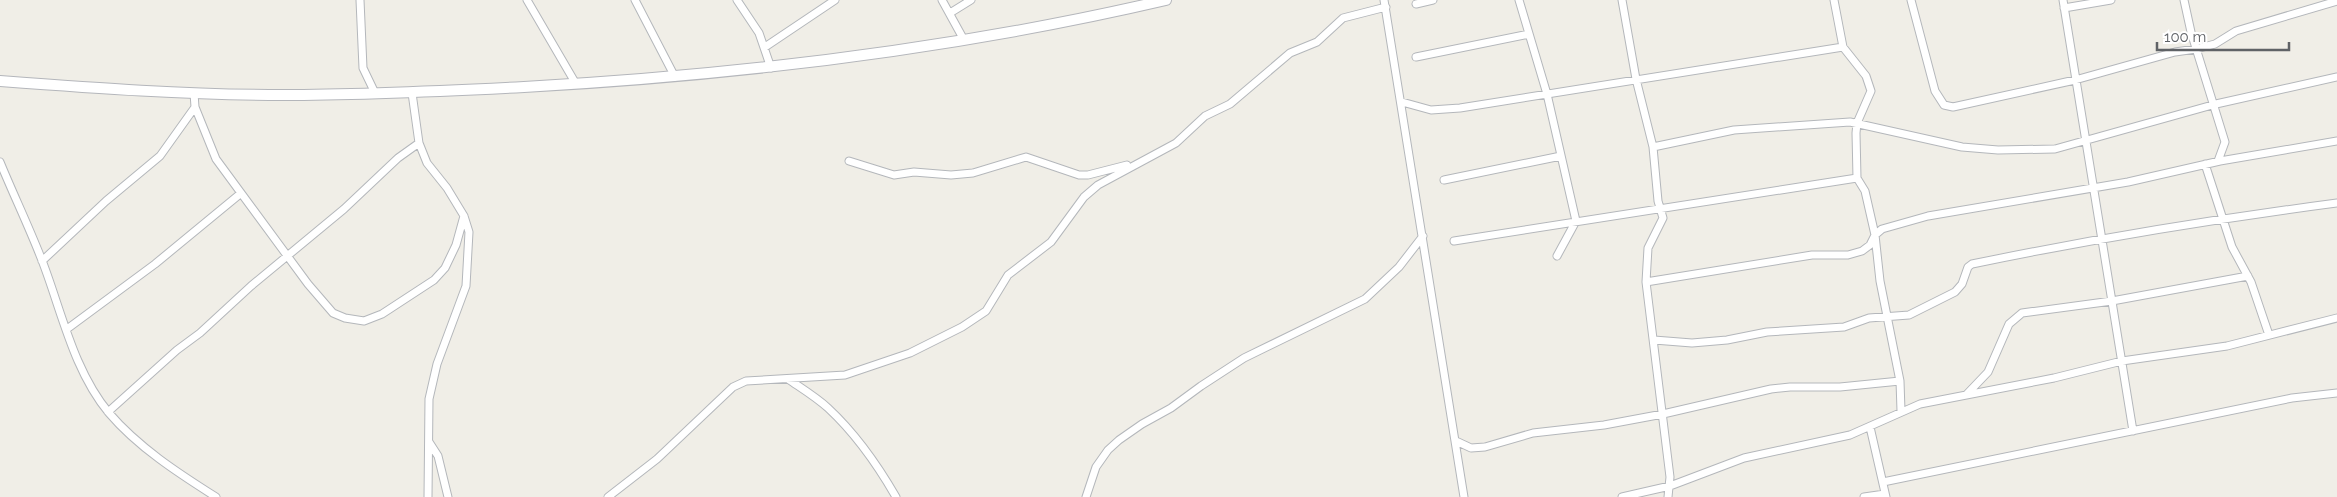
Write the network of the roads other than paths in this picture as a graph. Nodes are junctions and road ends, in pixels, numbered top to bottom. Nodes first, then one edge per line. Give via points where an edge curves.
1 (360, 0) edge
2 (527, 0) edge
3 (636, 0) edge
4 (737, 0) edge
5 (836, 0) edge
6 (942, 0) edge
7 (971, 0) edge
8 (1166, 0) edge
9 (1433, 0) edge
10 (1519, 0) edge
11 (1622, 0) edge
12 (1834, 0) edge
13 (1911, 0) edge
14 (2063, 0) edge
15 (2111, 0) edge
16 (2184, 0) edge
17 (2337, 2) edge
18 (1385, 4) edge
19 (1416, 4) dead end
20 (2064, 8) junction
21 (950, 13) junction
22 (1529, 34) junction
23 (964, 40) junction
24 (765, 47) junction
25 (1843, 47) junction
26 (2196, 49) junction
27 (1416, 56) dead end
28 (771, 68) junction
29 (675, 77) junction
30 (2337, 77) edge
31 (1636, 79) junction
32 (2075, 80) junction
33 (0, 81) edge
34 (576, 84) junction
35 (194, 93) junction
36 (375, 93) junction
37 (412, 93) junction
38 (1547, 94) junction
39 (1402, 102) junction
40 (2214, 105) junction
41 (195, 107) junction
42 (1857, 123) junction
43 (2085, 141) junction
44 (2337, 141) edge
45 (419, 143) junction
46 (1652, 146) junction
47 (1561, 156) junction
48 (849, 160) dead end
49 (2218, 161) junction
50 (0, 162) edge
51 (1134, 164) junction
52 (2206, 164) junction
53 (1857, 178) junction
54 (1444, 180) dead end
55 (2093, 188) junction
56 (240, 194) junction
57 (2337, 203) edge
58 (1660, 209) junction
59 (464, 216) junction
60 (2223, 218) junction
61 (1575, 222) junction
62 (1875, 235) junction
63 (1423, 236) junction
64 (2102, 238) junction
65 (1454, 241) dead end
66 (287, 255) junction
67 (1557, 256) dead end
68 (42, 261) junction
69 (2248, 276) junction
70 (1646, 282) junction
71 (2112, 301) junction
72 (1888, 316) junction
73 (2337, 318) edge
74 (67, 329) junction
75 (2269, 335) junction
76 (1654, 340) junction
77 (2122, 361) junction
78 (787, 378) junction
79 (1900, 381) junction
80 (1967, 394) junction
81 (2337, 394) edge
82 (1900, 411) junction
83 (108, 412) junction
84 (1663, 414) junction
85 (1870, 427) junction
86 (2133, 431) junction
87 (1456, 441) junction
88 (429, 442) junction
89 (1883, 482) junction
90 (1670, 486) junction
91 (1886, 495) edge
92 (216, 497) edge
93 (428, 497) edge
94 (448, 497) edge
95 (608, 497) edge
96 (896, 497) edge
97 (1086, 497) edge
98 (1464, 497) edge
99 (1622, 497) edge
100 (1668, 497) edge
101 (1864, 497) edge

1 - 36 street via 362,68
2 - 34 street
3 - 29 street
4 - 24 street
5 - 24 street
6 - 21 street
7 - 21 street
8 - 23 street
9 - 19 street
10 - 22 street
11 - 31 street
12 - 25 street
13 - 32 street via 1935,92 1944,105 1960,106
14 - 20 street
15 - 20 street
16 - 26 street
17 - 26 street via 2236,31 2215,44
18 - 39 street
18 - 51 street via 1343,18 1317,42 1290,53 1230,104 1205,116 1176,143
20 - 32 street
21 - 23 street
22 - 27 street
22 - 38 street
23 - 28 street
24 - 28 street
25 - 31 street
25 - 42 street via 1866,76 1871,91
26 - 32 street
26 - 40 street
28 - 29 street
29 - 34 street
30 - 40 street
31 - 38 street
31 - 46 street
32 - 43 street
33 - 35 street
34 - 37 street
35 - 36 street
35 - 41 street
36 - 37 street
37 - 45 street
38 - 39 street via 1431,110
38 - 47 street
39 - 63 street
40 - 43 street
40 - 49 street via 2225,142
41 - 56 street via 210,148
41 - 68 street via 160,156
42 - 43 street via 1962,147 1998,150 2055,149
42 - 46 street via 1826,122 1734,130
42 - 53 street
43 - 55 street
44 - 49 street
45 - 59 street via 428,163
45 - 66 street
46 - 58 street
47 - 54 street
47 - 61 street
48 - 51 street via 894,175 973,173 1026,157 1079,175
49 - 52 street
50 - 68 street
51 - 78 street via 1084,197 1051,242 1008,275 991,306 974,319 910,353 877,365 845,375
52 - 55 street
52 - 60 street
53 - 58 street
53 - 62 street via 1865,191
55 - 62 street via 1928,216 1890,226
55 - 64 street
56 - 66 street
56 - 74 street via 155,264
57 - 60 street
58 - 61 street
58 - 70 street via 1664,218 1648,248
59 - 66 street via 448,260 434,280 382,314 364,321 333,313
59 - 88 street via 469,232 466,286 437,364 429,399
60 - 64 street
60 - 69 street via 2232,246
61 - 65 street
61 - 67 street
62 - 70 street via 1862,251 1848,255 1812,255
62 - 72 street
63 - 87 street
63 - 97 street via 1399,267 1365,299 1244,358 1119,440 1096,468
64 - 71 street
64 - 72 street via 1972,264 1962,284 1947,297 1909,316
66 - 83 street
68 - 74 street
69 - 71 street
69 - 75 street
70 - 76 street
71 - 77 street
71 - 80 street via 2030,311 2016,317 2009,324 1988,372
72 - 76 street via 1869,318 1844,327 1767,332 1727,340 1692,343
72 - 79 street
73 - 75 street
74 - 83 street via 85,376
75 - 77 street via 2227,346
76 - 84 street
77 - 80 street
77 - 86 street
78 - 95 street via 746,381 733,387 657,459
78 - 96 street via 827,408 850,432
79 - 82 street
79 - 84 street via 1840,388 1790,387
80 - 82 street
81 - 86 street via 2292,398
82 - 85 street
83 - 92 street via 162,460
84 - 87 street via 1604,425 1554,429 1485,447 1471,448
84 - 90 street
85 - 89 street
85 - 90 street via 1839,438 1738,460
86 - 89 street
87 - 98 street
88 - 93 street
88 - 94 street via 438,456
89 - 91 street
90 - 99 street
90 - 100 street
91 - 101 street

